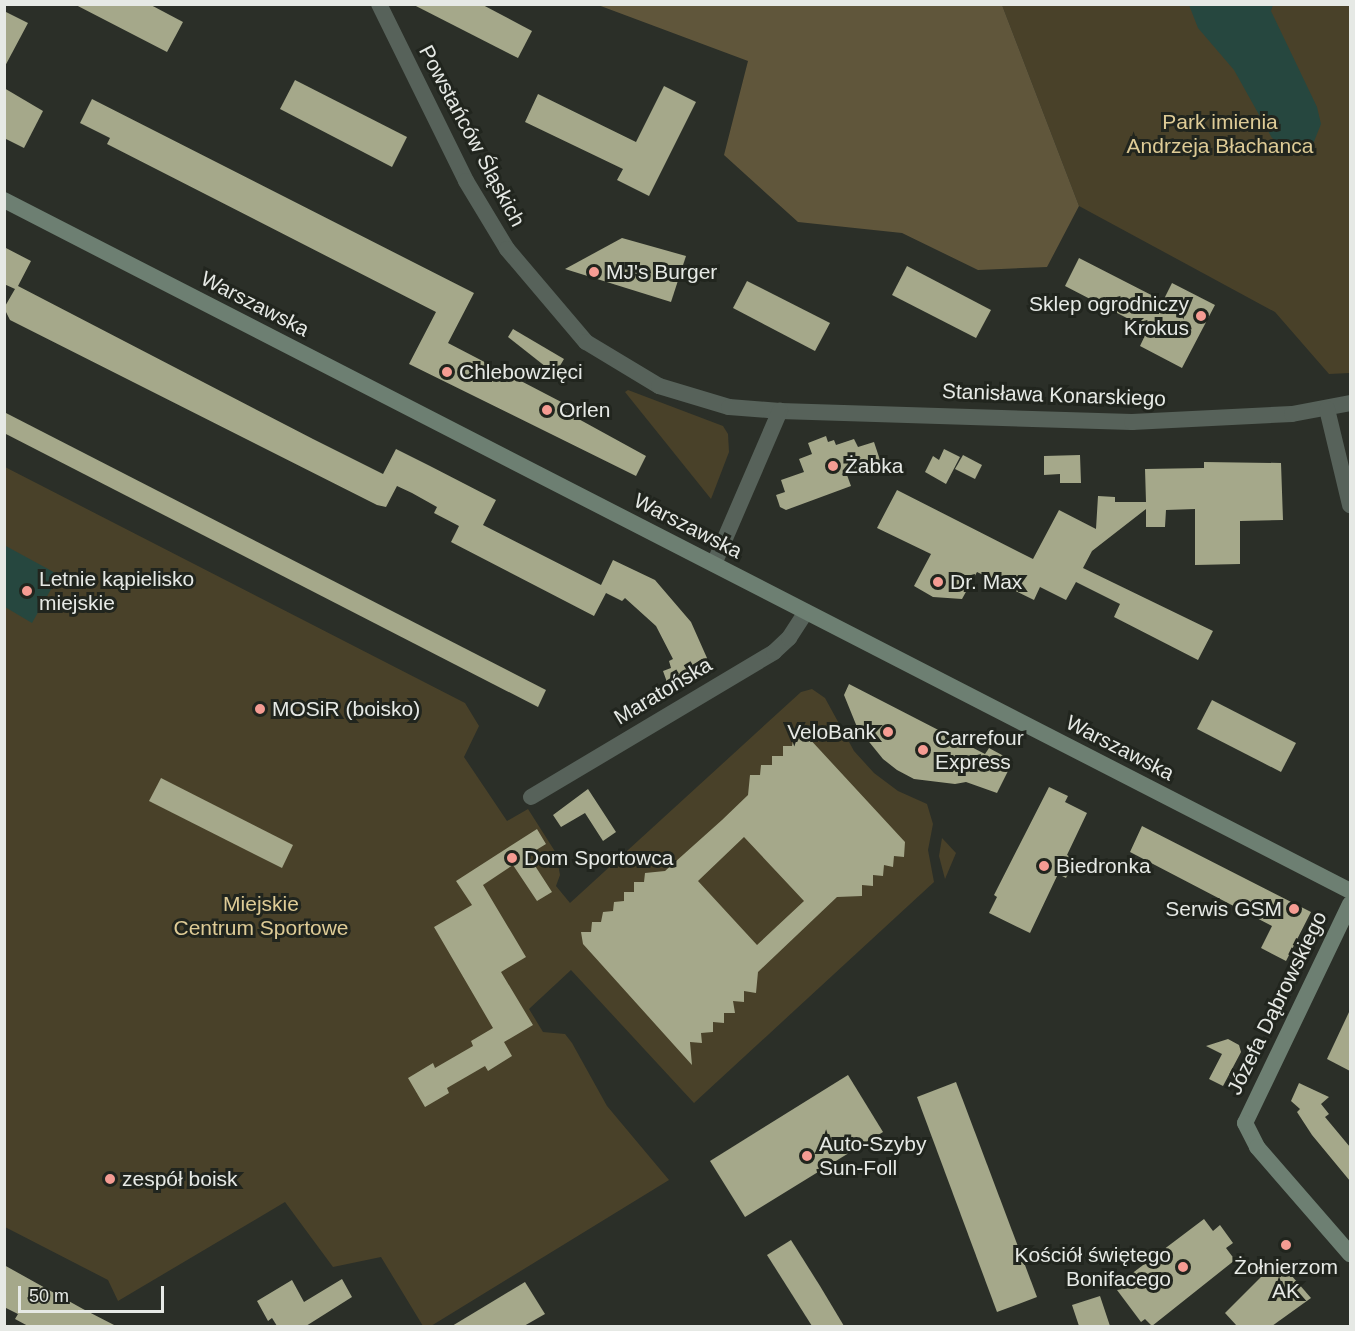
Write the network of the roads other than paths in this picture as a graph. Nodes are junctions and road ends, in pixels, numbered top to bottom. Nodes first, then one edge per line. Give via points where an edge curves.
1 (379, 4) edge
2 (4, 200) edge
3 (1350, 403) edge
4 (1327, 409) junction
5 (780, 411) junction
6 (1350, 506) edge
7 (714, 564) junction
8 (806, 612) junction
9 (531, 797) dead end
10 (1350, 891) edge
11 (1350, 903) edge
12 (1350, 1254) edge

1 - 5 street, Powstańców Śląskich via 466,181 507,249 586,342 666,388 729,406
2 - 7 main road, Warszawska
3 - 4 street, Stanisława Konarskiego
4 - 5 street, Stanisława Konarskiego via 1132,422
4 - 6 street
5 - 7 street
7 - 8 main road, Warszawska
8 - 9 street, Maratońska via 774,652
8 - 10 main road, Warszawska
11 - 12 main road, Józefa Dąbrowskiego via 1245,1123 1257,1147

